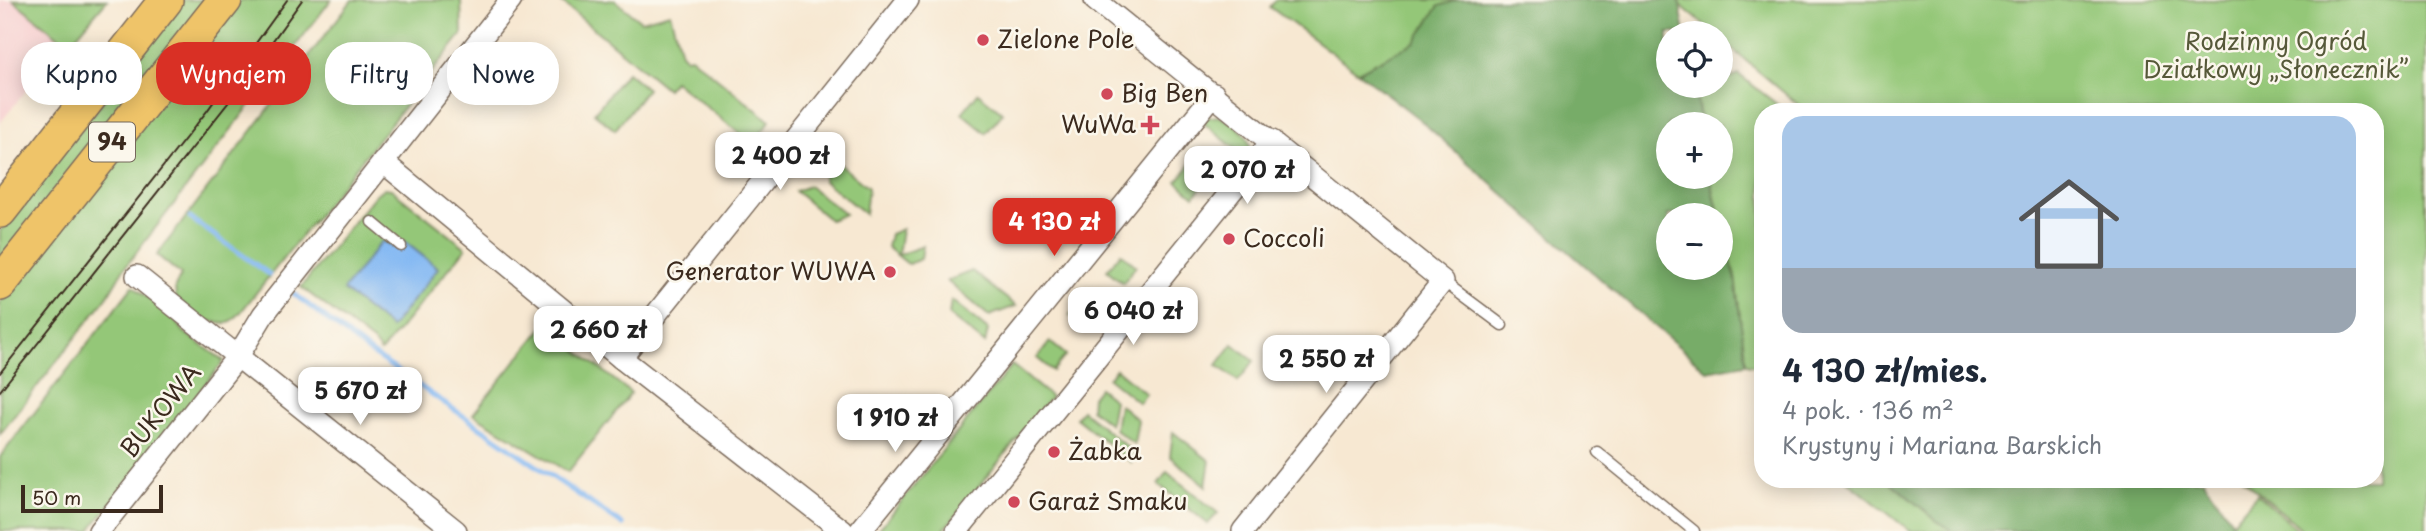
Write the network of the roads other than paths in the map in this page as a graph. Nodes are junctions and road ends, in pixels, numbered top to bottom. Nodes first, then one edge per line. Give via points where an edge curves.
1 (166, 0) edge
2 (225, 0) edge
3 (511, 0) edge
4 (908, 0) edge
5 (1095, 0) edge
6 (1214, 94) junction
7 (1272, 141) junction
8 (383, 162) junction
9 (0, 211) edge
10 (372, 222) dead end
11 (401, 246) dead end
12 (137, 276) dead end
13 (1443, 281) junction
14 (0, 284) edge
15 (1502, 325) dead end
16 (238, 356) junction
17 (621, 358) junction
18 (1597, 452) dead end
19 (99, 531) edge
20 (456, 531) edge
21 (843, 531) edge
22 (860, 531) edge
23 (957, 531) edge
24 (1243, 531) edge
25 (1694, 531) edge

1 - 9 main road, 94
2 - 14 main road, 94
3 - 8 street, BUKOWA
4 - 17 street
5 - 6 street
6 - 7 street
6 - 22 street
7 - 13 street
7 - 23 street
8 - 16 street, BUKOWA via 262,315
8 - 17 street
10 - 11 lane
12 - 16 street
13 - 15 lane
13 - 24 street
16 - 19 street, BUKOWA
16 - 20 street
17 - 21 street
18 - 25 lane

